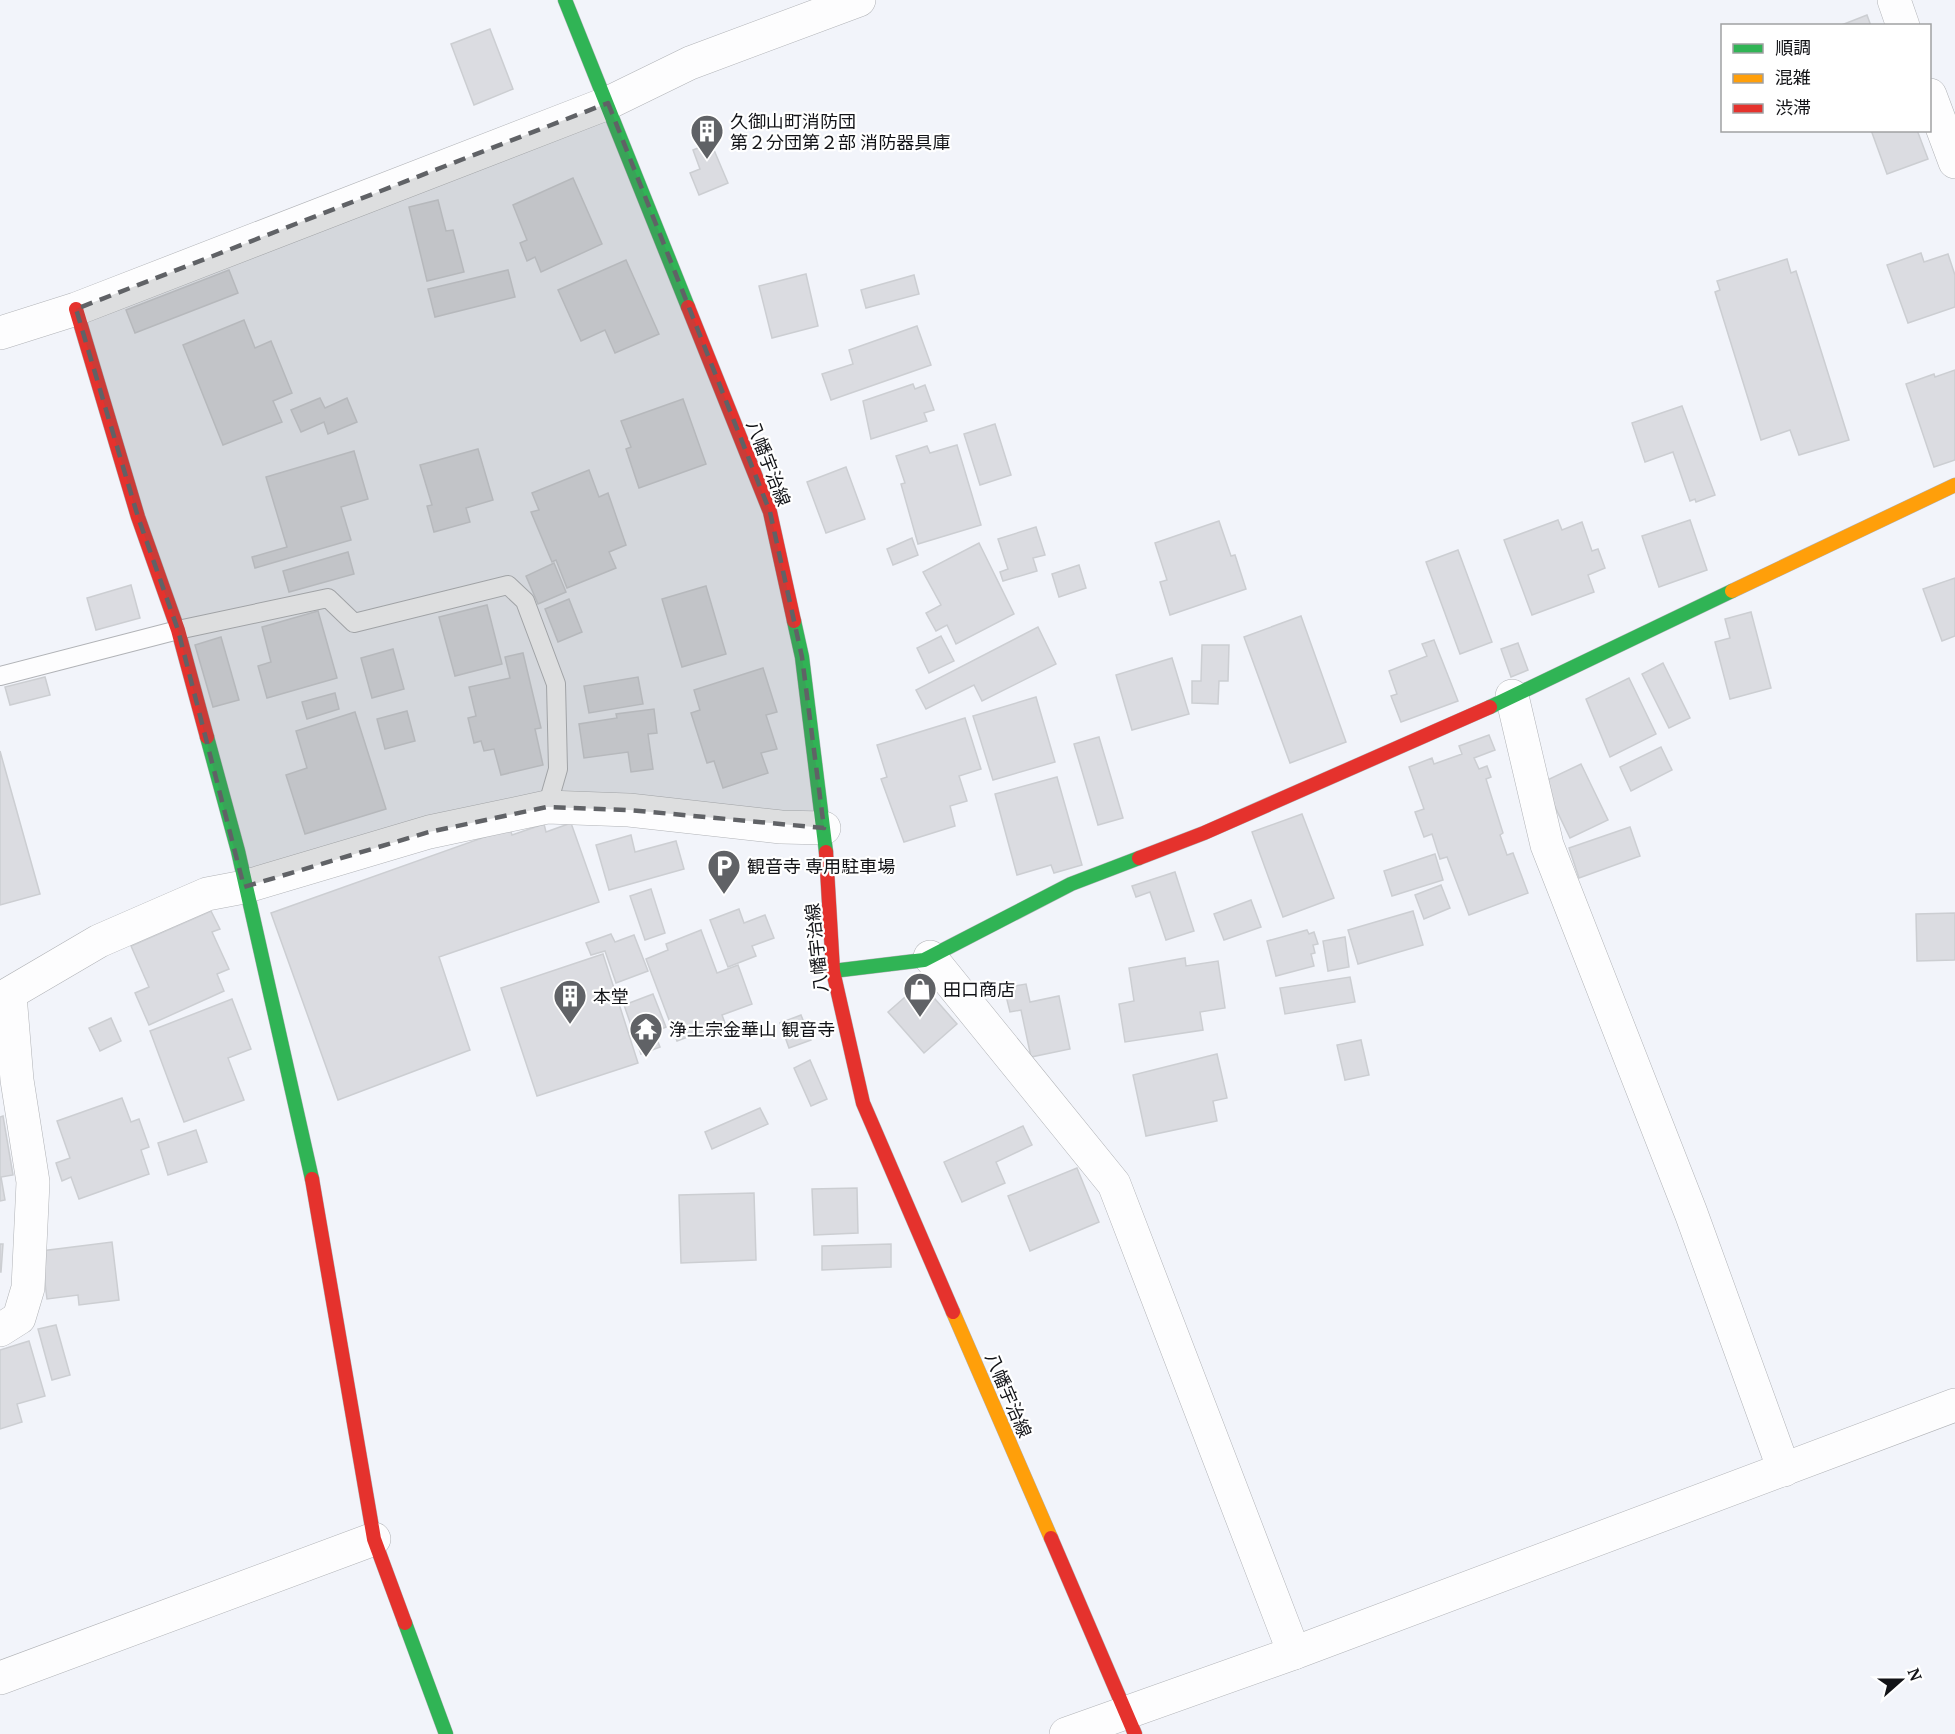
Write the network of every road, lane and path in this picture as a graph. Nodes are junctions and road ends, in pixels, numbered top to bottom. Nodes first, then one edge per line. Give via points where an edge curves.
1 (565, 0) edge
2 (859, 0) edge
3 (1894, 0) edge
4 (1902, 24) edge
5 (1931, 99) edge
6 (608, 103) junction
7 (1955, 162) edge
8 (76, 309) junction
9 (0, 333) edge
10 (1955, 485) edge
11 (178, 630) junction
12 (0, 676) edge
13 (1512, 696) junction
14 (547, 807) junction
15 (824, 828) junction
16 (244, 887) junction
17 (930, 957) junction
18 (833, 971) junction
19 (5, 997) edge
20 (0, 1330) edge
21 (1955, 1405) edge
22 (1784, 1470) junction
23 (374, 1539) junction
24 (1294, 1653) junction
25 (0, 1678) edge
26 (1130, 1723) edge
27 (446, 1734) edge
28 (1066, 1734) edge

1 - 6 street, 八幡宇治線
2 - 6 street via 690,63
3 - 4 street
5 - 7 street
6 - 8 street
6 - 15 street, 八幡宇治線 via 770,512 802,657
8 - 9 street
8 - 11 street via 138,518
10 - 13 street
11 - 12 lane
11 - 14 lane via 328,598 354,623 508,585 525,601 556,684 558,769
11 - 16 street via 238,850
13 - 17 street via 1204,833 1071,884
13 - 22 street via 1547,845 1691,1213
14 - 15 street via 629,810 780,827
14 - 16 street via 429,832
15 - 18 street, 八幡宇治線
16 - 19 street via 207,894 99,941
16 - 23 street via 308,1157
17 - 18 street
17 - 24 street via 1114,1184
18 - 26 street, 八幡宇治線 via 863,1102
19 - 20 street via 33,1182 28,1288 19,1318
21 - 22 street
22 - 24 street
23 - 25 street
23 - 27 street
24 - 26 street
26 - 28 street

